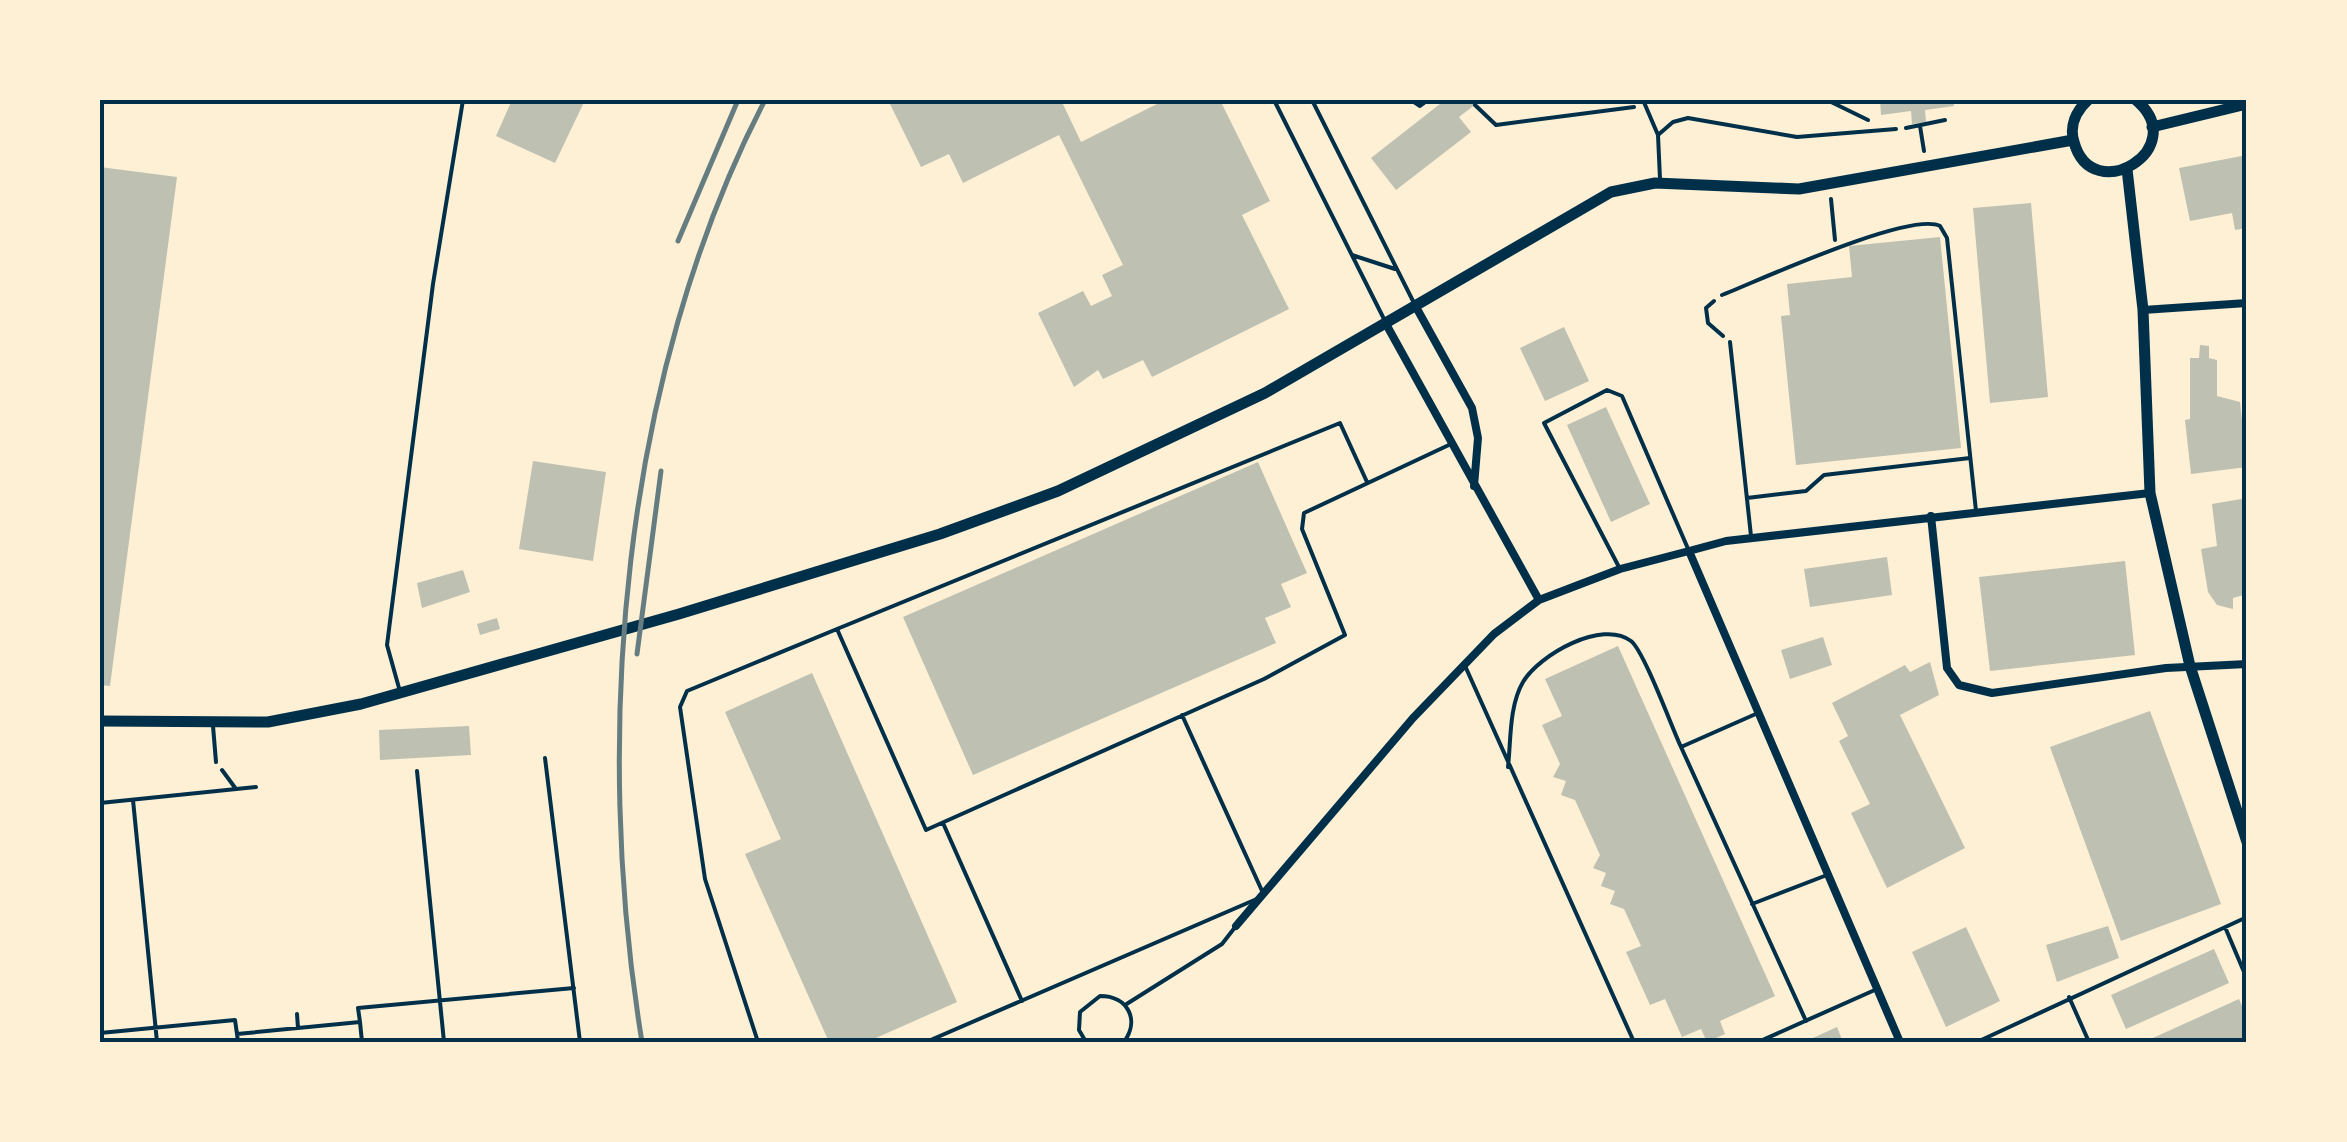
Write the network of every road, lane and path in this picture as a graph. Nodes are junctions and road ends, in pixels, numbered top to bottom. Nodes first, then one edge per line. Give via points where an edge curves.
1 (462, 100) edge
2 (1274, 100) edge
3 (1312, 100) edge
4 (1411, 100) edge
5 (1428, 100) edge
6 (2088, 100) edge
7 (2136, 100) edge
8 (1643, 103) edge
9 (2247, 104) edge
10 (1476, 105) dead end
11 (1920, 126) dead end
12 (2152, 127) junction
13 (1896, 129) dead end
14 (1658, 135) junction
15 (2072, 140) junction
16 (1927, 165) junction
17 (2127, 169) junction
18 (1660, 183) junction
19 (1831, 206) dead end
20 (1836, 249) junction
21 (1352, 254) junction
22 (1396, 270) junction
23 (1722, 295) joint
24 (2247, 303) edge
25 (1416, 307) junction
26 (2143, 310) junction
27 (1386, 324) junction
28 (1730, 342) joint
29 (1451, 444) junction
30 (1970, 458) junction
31 (1367, 482) junction
32 (1474, 486) junction
33 (2150, 493) junction
34 (1747, 498) junction
35 (1976, 512) junction
36 (1931, 516) junction
37 (1751, 538) junction
38 (1689, 551) junction
39 (1620, 568) junction
40 (1539, 600) junction
41 (836, 630) junction
42 (1464, 664) junction
43 (2247, 664) edge
44 (2190, 666) junction
45 (400, 693) junction
46 (1758, 713) junction
47 (1182, 715) junction
48 (100, 721) edge
49 (213, 722) junction
50 (1681, 747) junction
51 (545, 758) dead end
52 (216, 762) joint
53 (1508, 766) junction
54 (417, 771) dead end
55 (256, 787) dead end
56 (236, 789) junction
57 (133, 800) junction
58 (100, 803) edge
59 (943, 822) junction
60 (2247, 842) edge
61 (1828, 875) junction
62 (1264, 897) junction
63 (1752, 904) junction
64 (2247, 917) edge
65 (1236, 926) joint
66 (2225, 927) junction
67 (2247, 980) edge
68 (574, 988) junction
69 (1878, 989) junction
70 (2069, 997) junction
71 (440, 1000) junction
72 (1022, 1001) junction
73 (1125, 1005) junction
74 (297, 1014) dead end
75 (1806, 1021) junction
76 (360, 1022) junction
77 (156, 1027) junction
78 (298, 1028) junction
79 (100, 1033) edge
80 (237, 1034) junction
81 (157, 1042) edge
82 (238, 1042) edge
83 (362, 1042) edge
84 (444, 1042) edge
85 (580, 1042) edge
86 (758, 1042) edge
87 (926, 1042) edge
88 (1086, 1042) edge
89 (1124, 1042) edge
90 (1634, 1042) edge
91 (1758, 1042) edge
92 (1900, 1042) edge
93 (1977, 1042) edge
94 (2089, 1042) edge

1 - 45 lane via 387,645
2 - 21 lane
3 - 22 lane
4 - 5 path via 1420,106
6 - 15 main road via 2076,114
7 - 12 main road
8 - 10 path via 1496,125
8 - 14 lane
9 - 12 main road
11 - 16 path
12 - 17 main road via 2147,152
13 - 14 lane via 1798,137 1688,118
14 - 18 lane
15 - 16 main road
15 - 17 main road via 2100,170
16 - 18 main road via 1799,188
17 - 26 main road
18 - 25 main road via 1611,192 1575,210
19 - 20 path
20 - 23 lane
20 - 30 lane via 1920,222 1940,226 1947,238
21 - 22 lane
21 - 27 lane
22 - 25 lane
23 - 28 path via 1706,308 1708,323
24 - 26 street
25 - 27 main road
25 - 32 street via 1472,408 1478,438
26 - 33 main road
27 - 29 street
27 - 45 main road via 1265,394 1058,492 940,534
28 - 34 lane
29 - 31 lane
29 - 32 street
30 - 34 lane via 1824,475 1806,491
30 - 35 lane
31 - 41 lane via 1340,423
31 - 47 lane via 1304,513 1302,529 1346,635
32 - 40 street
33 - 35 street
33 - 44 main road
34 - 37 lane
35 - 36 street
36 - 37 street
36 - 44 street via 1947,668 1959,685 1992,693
37 - 38 street
38 - 39 street
38 - 39 lane via 1622,396 1607,390 1544,423
38 - 46 street
39 - 40 street
40 - 42 street
41 - 59 lane via 926,830
41 - 86 lane via 687,691 680,707 705,878
42 - 53 lane
42 - 62 street
43 - 44 street
44 - 60 main road
45 - 49 main road via 290,719
46 - 50 lane
46 - 61 street
47 - 59 lane
47 - 62 lane
48 - 49 main road
49 - 52 lane
50 - 53 lane via 1634,643 1595,634 1539,664 1524,680
50 - 63 lane
51 - 68 path
52 - 56 path
53 - 90 lane
54 - 71 path
55 - 56 path
56 - 57 path
57 - 58 path
57 - 77 path
59 - 72 lane
61 - 63 lane
61 - 69 street
62 - 65 street
62 - 72 lane
63 - 75 lane
64 - 66 lane
65 - 73 lane via 1222,944
66 - 67 lane
66 - 70 lane
68 - 71 path
68 - 85 path
69 - 75 lane
69 - 92 street
70 - 93 lane
70 - 94 lane
71 - 76 path via 358,1008
71 - 84 path
72 - 87 lane
73 - 88 lane via 1100,996 1085,1005 1078,1021
73 - 89 lane via 1132,1020
74 - 78 path
75 - 91 lane
76 - 78 path
76 - 83 path
77 - 79 path
77 - 80 path via 236,1020
77 - 81 path
78 - 80 path
80 - 82 path

